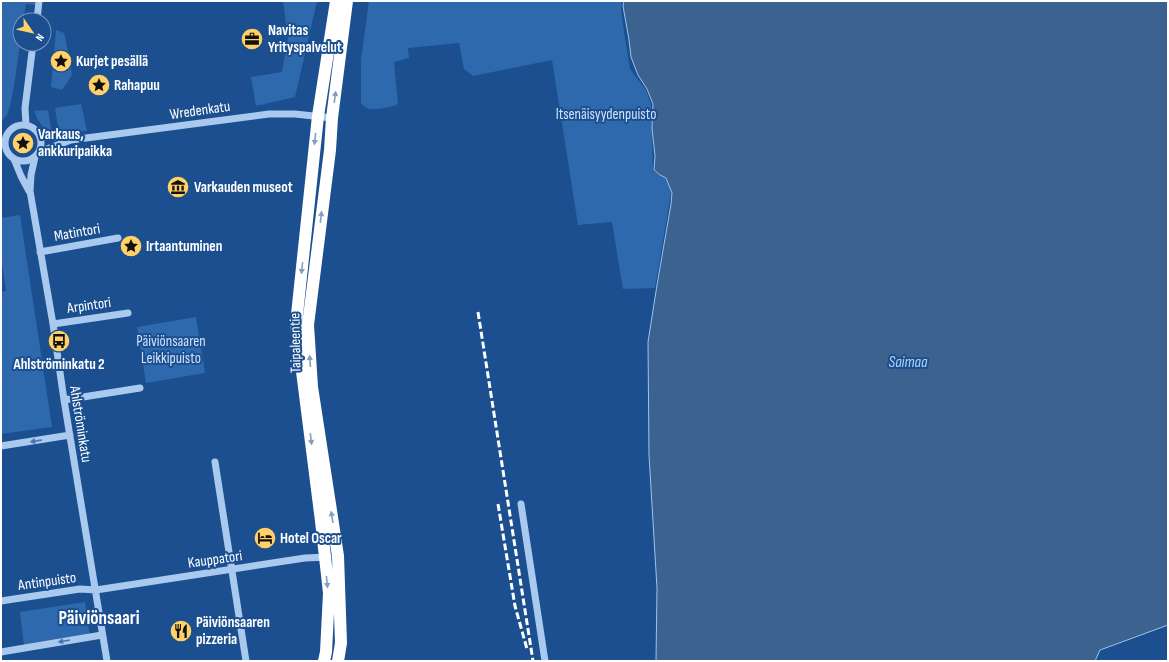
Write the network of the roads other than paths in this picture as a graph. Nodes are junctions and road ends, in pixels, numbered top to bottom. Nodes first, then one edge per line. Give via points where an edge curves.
1 (39, 1) edge
2 (336, 1) edge
3 (347, 1) edge
4 (38, 12) edge
5 (33, 52) edge
6 (318, 116) junction
7 (332, 118) junction
8 (26, 125) junction
9 (36, 131) junction
10 (71, 140) junction
11 (3, 144) edge
12 (37, 154) junction
13 (1, 155) edge
14 (11, 157) junction
15 (30, 192) junction
16 (118, 238) dead end
17 (40, 252) junction
18 (128, 313) dead end
19 (53, 324) junction
20 (140, 388) dead end
21 (64, 400) junction
22 (70, 435) junction
23 (1, 446) edge
24 (215, 462) dead end
25 (521, 504) dead end
26 (338, 556) junction
27 (325, 558) junction
28 (232, 570) junction
29 (96, 590) junction
30 (1, 601) edge
31 (102, 635) junction
32 (1, 652) edge
33 (107, 661) edge
34 (246, 661) edge
35 (324, 661) edge
36 (338, 661) edge
37 (545, 661) edge

1 - 4 street
2 - 6 highway, Taipaleentie
7 -> 3 highway, Taipaleentie
5 - 8 street via 25,108
6 - 7 street, Wredenkatu
6 - 10 street, Wredenkatu via 269,114
6 -> 27 highway, Taipaleentie via 296,324
26 -> 7 highway, Taipaleentie via 312,387 308,325
8 - 9 street
8 - 11 street via 20,125 9,132
9 - 10 street, Wredenkatu
9 - 12 street via 41,141
10 - 12 street, Wredenkatu
11 - 14 street
12 - 14 street via 25,161
12 - 15 street, Ahlströminkatu via 31,175
13 - 14 street
14 - 15 street, Ahlströminkatu
15 - 17 street, Ahlströminkatu
16 - 17 street, Matintori
17 - 19 street, Ahlströminkatu
18 - 19 street, Arpintori
19 - 21 street, Ahlströminkatu
20 - 21 street
21 - 22 street, Ahlströminkatu
22 -> 23 street
22 - 29 street, Ahlströminkatu
24 - 28 street
25 - 37 street
26 - 27 street, Kauppatori
26 - 36 highway, Taipaleentie via 341,643
27 - 28 street, Kauppatori via 305,558
27 -> 35 highway, Taipaleentie via 329,593
28 - 29 street, Kauppatori
28 - 34 street
29 - 30 street, Antinpuisto via 80,588
29 - 31 street, Ahlströminkatu
31 -> 32 street
31 - 33 street, Ahlströminkatu

